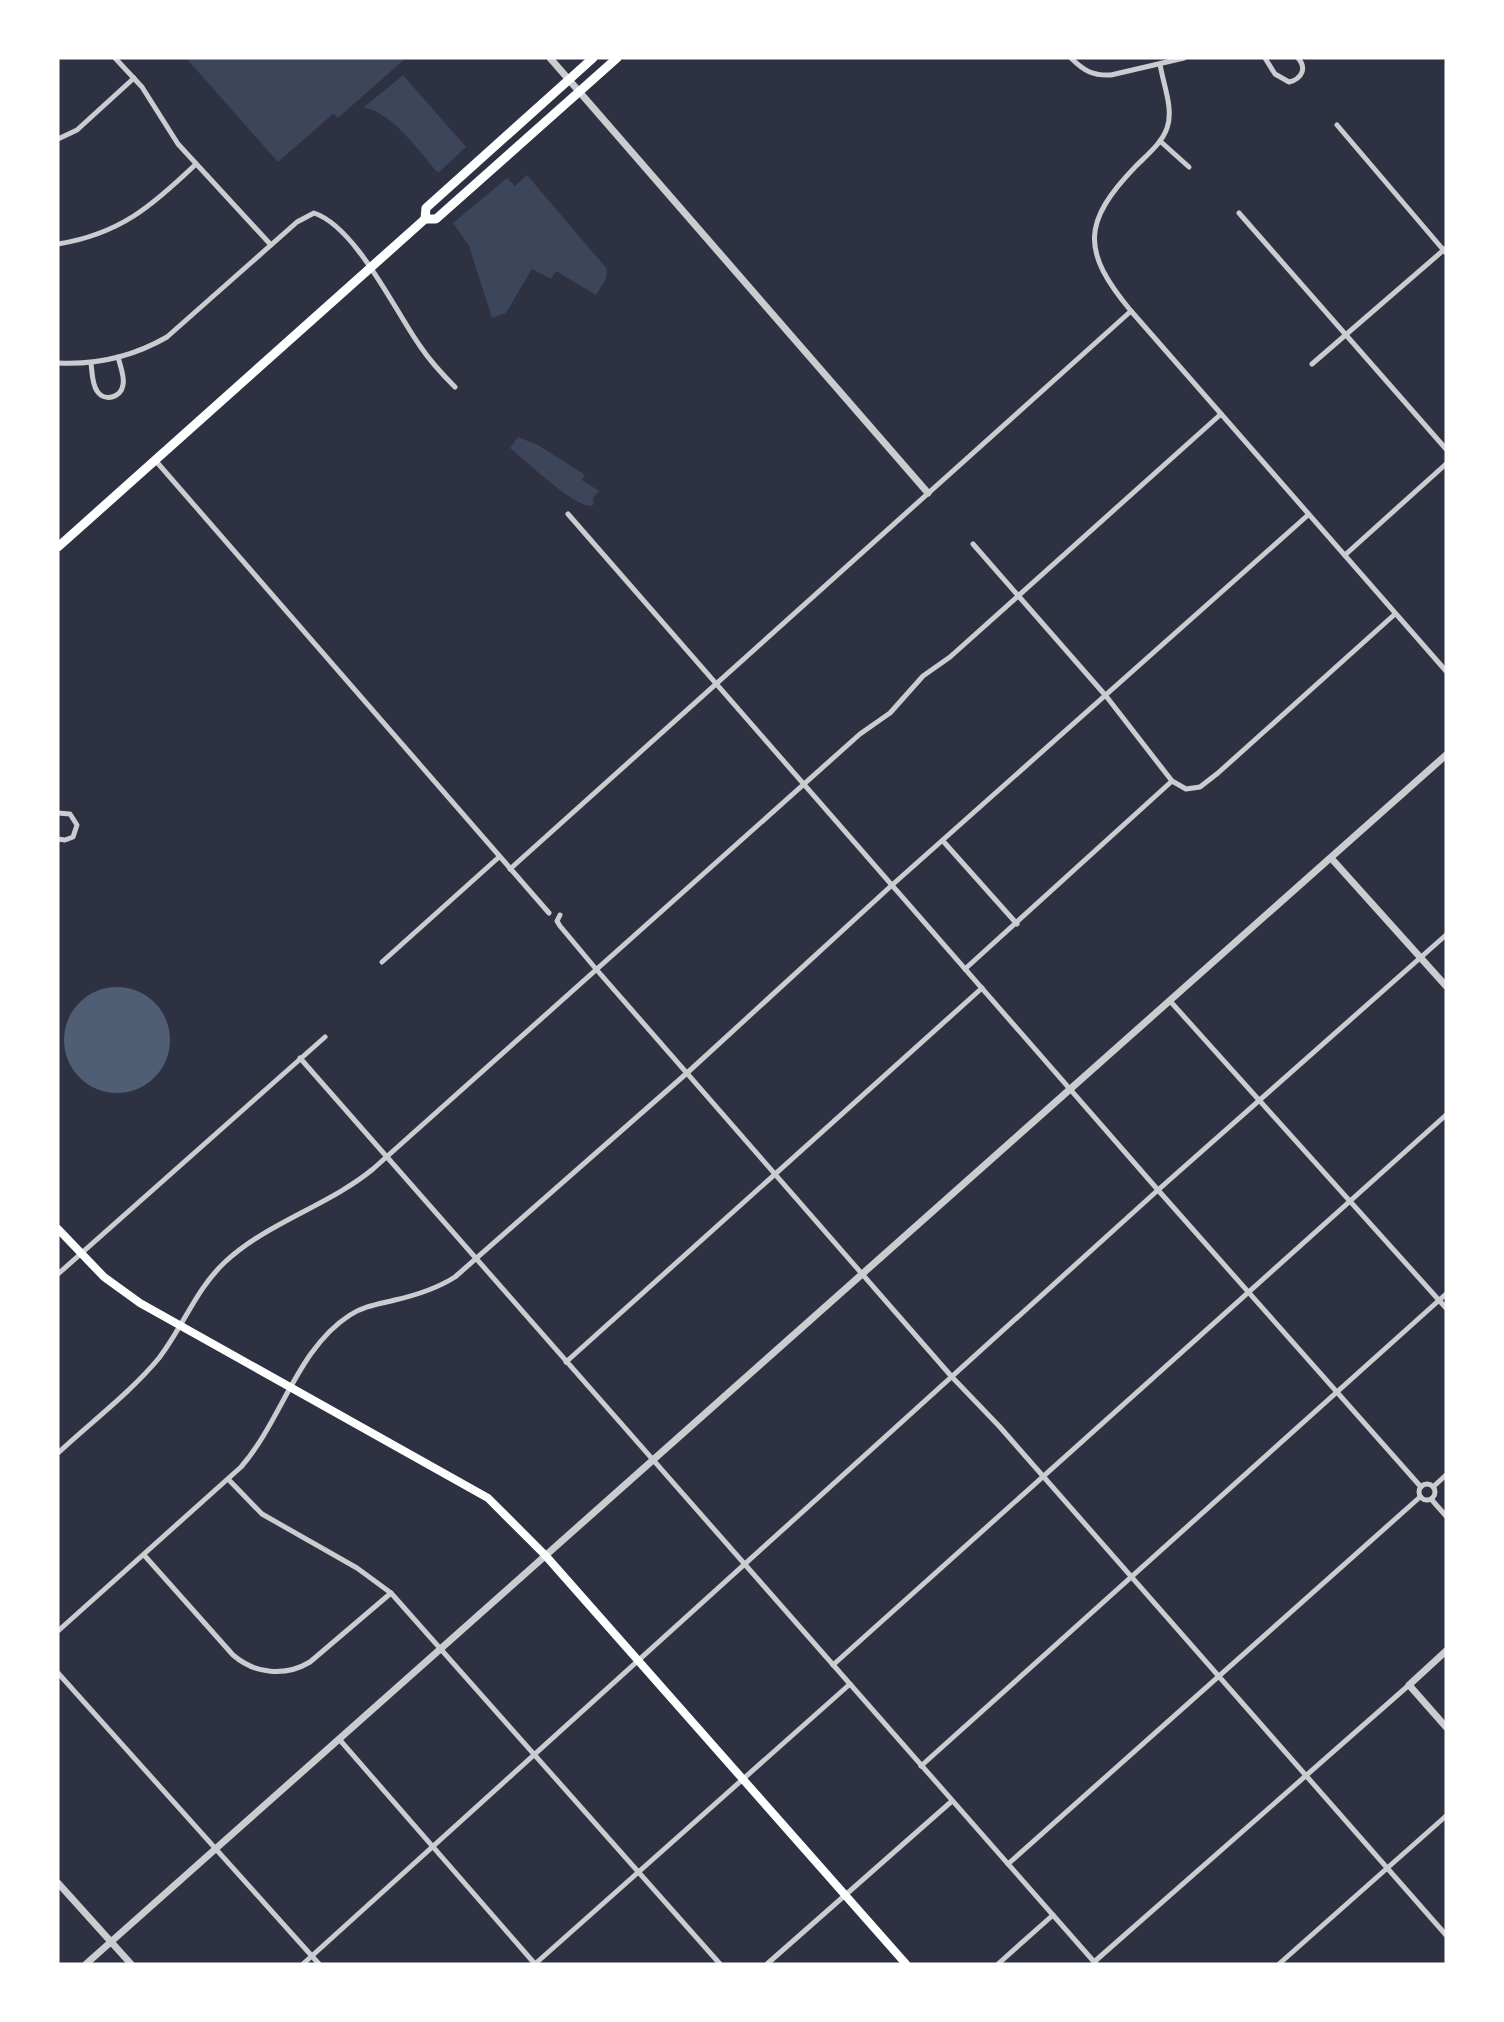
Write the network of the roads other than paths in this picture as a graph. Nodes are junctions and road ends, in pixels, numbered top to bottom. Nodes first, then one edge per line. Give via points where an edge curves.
1 (115, 58) edge
2 (550, 58) edge
3 (593, 58) edge
4 (617, 58) edge
5 (1071, 58) edge
6 (1184, 58) edge
7 (1265, 58) edge
8 (1298, 58) edge
9 (1160, 64) junction
10 (134, 78) junction
11 (569, 80) junction
12 (578, 91) junction
13 (1337, 125) dead end
14 (58, 139) edge
15 (1160, 141) junction
16 (196, 164) junction
17 (1189, 167) dead end
18 (1239, 213) dead end
19 (425, 219) junction
20 (58, 244) edge
21 (271, 245) junction
22 (1445, 250) edge
23 (372, 269) junction
24 (1130, 311) junction
25 (1345, 336) junction
26 (118, 357) junction
27 (58, 363) edge
28 (91, 363) junction
29 (1312, 364) dead end
30 (455, 387) dead end
31 (1221, 414) junction
32 (1446, 449) edge
33 (155, 460) junction
34 (1446, 464) edge
35 (928, 492) junction
36 (568, 514) dead end
37 (1308, 515) junction
38 (973, 544) dead end
39 (58, 547) edge
40 (1345, 555) junction
41 (1018, 595) junction
42 (1395, 614) junction
43 (1446, 671) edge
44 (716, 684) junction
45 (1106, 696) junction
46 (1446, 755) edge
47 (1172, 781) junction
48 (804, 785) junction
49 (58, 814) edge
50 (58, 839) edge
51 (943, 841) junction
52 (499, 857) junction
53 (1331, 858) junction
54 (510, 869) junction
55 (891, 886) junction
56 (549, 914) dead end
57 (560, 915) dead end
58 (1017, 924) junction
59 (1446, 935) edge
60 (1421, 958) junction
61 (382, 962) dead end
62 (596, 969) junction
63 (965, 970) junction
64 (1446, 986) edge
65 (982, 988) junction
66 (1170, 1001) junction
67 (325, 1037) dead end
68 (300, 1059) junction
69 (687, 1073) junction
70 (1069, 1089) junction
71 (1259, 1101) junction
72 (1446, 1115) edge
73 (386, 1158) junction
74 (775, 1174) junction
75 (1158, 1191) junction
76 (1351, 1201) junction
77 (58, 1229) edge
78 (80, 1255) junction
79 (476, 1259) junction
80 (863, 1273) junction
81 (58, 1274) edge
82 (1249, 1292) junction
83 (1446, 1294) edge
84 (1440, 1300) junction
85 (1446, 1308) edge
86 (179, 1325) junction
87 (566, 1362) junction
88 (952, 1377) junction
89 (292, 1388) junction
90 (1336, 1391) junction
91 (58, 1452) edge
92 (652, 1460) junction
93 (1446, 1475) edge
94 (1043, 1477) junction
95 (228, 1479) junction
96 (1421, 1487) junction
97 (1433, 1487) junction
98 (1420, 1497) junction
99 (1432, 1499) junction
100 (1446, 1516) edge
101 (144, 1555) junction
102 (545, 1555) junction
103 (745, 1565) junction
104 (1130, 1577) junction
105 (391, 1593) junction
106 (58, 1632) edge
107 (442, 1648) junction
108 (1446, 1651) edge
109 (638, 1662) junction
110 (833, 1665) junction
111 (58, 1673) edge
112 (1219, 1678) junction
113 (850, 1684) junction
114 (1409, 1685) junction
115 (1446, 1727) edge
116 (339, 1739) junction
117 (534, 1755) junction
118 (920, 1766) junction
119 (1305, 1776) junction
120 (742, 1780) junction
121 (952, 1801) junction
122 (1446, 1816) edge
123 (432, 1847) junction
124 (216, 1849) junction
125 (1008, 1864) junction
126 (1387, 1868) junction
127 (638, 1871) junction
128 (58, 1883) edge
129 (845, 1896) junction
130 (1053, 1915) junction
131 (1446, 1935) edge
132 (111, 1942) junction
133 (312, 1956) junction
134 (1095, 1963) edge
135 (1283, 1963) edge
136 (86, 1964) edge
137 (131, 1964) edge
138 (303, 1964) edge
139 (319, 1964) edge
140 (535, 1964) edge
141 (720, 1964) edge
142 (767, 1964) edge
143 (906, 1964) edge
144 (998, 1964) edge

1 - 10 street
2 - 11 street
3 - 11 main road
4 - 12 main road
5 - 9 street via 1085,71 1100,75
6 - 9 street
7 - 8 street via 1275,74 1289,82 1303,73
9 - 15 street via 1170,113
10 - 14 street via 77,130
10 - 16 street
11 - 12 street
11 - 19 main road via 426,208
12 - 19 main road via 436,219
12 - 35 street
13 - 22 street
15 - 17 street
15 - 24 street via 1115,188 1095,233 1100,269
16 - 20 street via 133,218 101,234
16 - 21 street
18 - 25 street
19 - 23 main road
21 - 23 street via 311,213 329,220
21 - 26 street via 176,330
22 - 25 street
23 - 30 street via 419,345
23 - 33 main road
24 - 31 street
24 - 35 street
25 - 29 street
25 - 32 street
26 - 28 street
26 - 28 street via 124,385 112,397 96,390
27 - 28 street
31 - 37 street
31 - 41 street
33 - 39 main road
33 - 52 street
34 - 40 street
35 - 44 street
36 - 44 street
37 - 40 street
37 - 45 street
38 - 41 street
40 - 42 street
41 - 45 street
41 - 48 street
42 - 43 street
42 - 47 street via 1207,783 1189,789
44 - 48 street
44 - 54 street
45 - 47 street
45 - 51 street
46 - 53 street
47 - 58 street
48 - 55 street
48 - 62 street
49 - 50 street via 70,814 77,825 72,837
51 - 55 street
51 - 58 street
52 - 54 street
52 - 61 street
53 - 60 street
53 - 66 street
54 - 56 street
55 - 63 street
55 - 69 street
57 - 62 street via 560,926
58 - 63 street
59 - 60 street
60 - 64 street
60 - 71 street
62 - 69 street
62 - 73 street
63 - 65 street
65 - 70 street
65 - 74 street
66 - 70 street
66 - 71 street
67 - 68 street
68 - 73 street
68 - 78 street
69 - 74 street
69 - 79 street
70 - 75 street
70 - 80 street
71 - 75 street
71 - 76 street
72 - 76 street
73 - 79 street
73 - 86 street via 352,1184 239,1250 204,1284
74 - 80 street
74 - 87 street
75 - 82 street
75 - 88 street
76 - 82 street
76 - 84 street
77 - 78 main road
78 - 81 street
78 - 86 main road via 125,1294
79 - 87 street
79 - 89 street via 440,1286 349,1315 316,1345
80 - 88 street
80 - 92 street
82 - 90 street
82 - 94 street
83 - 84 street
84 - 85 street
84 - 90 street
86 - 89 main road
86 - 91 street via 149,1369
87 - 92 street
88 - 94 street
88 - 103 street
89 - 95 street via 258,1445
89 - 102 main road via 488,1498
90 - 96 street
90 - 104 street
92 - 102 street
92 - 103 street
93 - 97 street
94 - 104 street
94 - 110 street
95 - 101 street
95 - 105 street via 262,1514
96 - 97 street
96 - 98 street
97 - 99 street
98 - 99 street
98 - 112 street
99 - 100 street
101 - 105 street via 233,1655 271,1672 299,1669 310,1662
101 - 106 street
102 - 107 street
102 - 109 main road
103 - 109 street
103 - 110 street
104 - 112 street
104 - 118 street
105 - 107 street
107 - 116 street
107 - 117 street
108 - 114 street
109 - 117 street
109 - 120 main road
110 - 113 street
111 - 124 street
112 - 119 street
112 - 125 street
113 - 118 street
113 - 120 street
114 - 115 street
114 - 119 street
116 - 123 street
116 - 124 street
117 - 123 street
117 - 127 street
118 - 121 street
119 - 126 street
119 - 134 street
120 - 127 street
120 - 129 main road
121 - 125 street
121 - 129 street
122 - 126 street
123 - 133 street
123 - 140 street
124 - 132 street
124 - 133 street
125 - 130 street
126 - 131 street
126 - 135 street
127 - 140 street
127 - 141 street
128 - 132 street
129 - 142 street
129 - 143 main road
130 - 134 street
130 - 144 street
132 - 136 street
132 - 137 street
133 - 138 street
133 - 139 street

